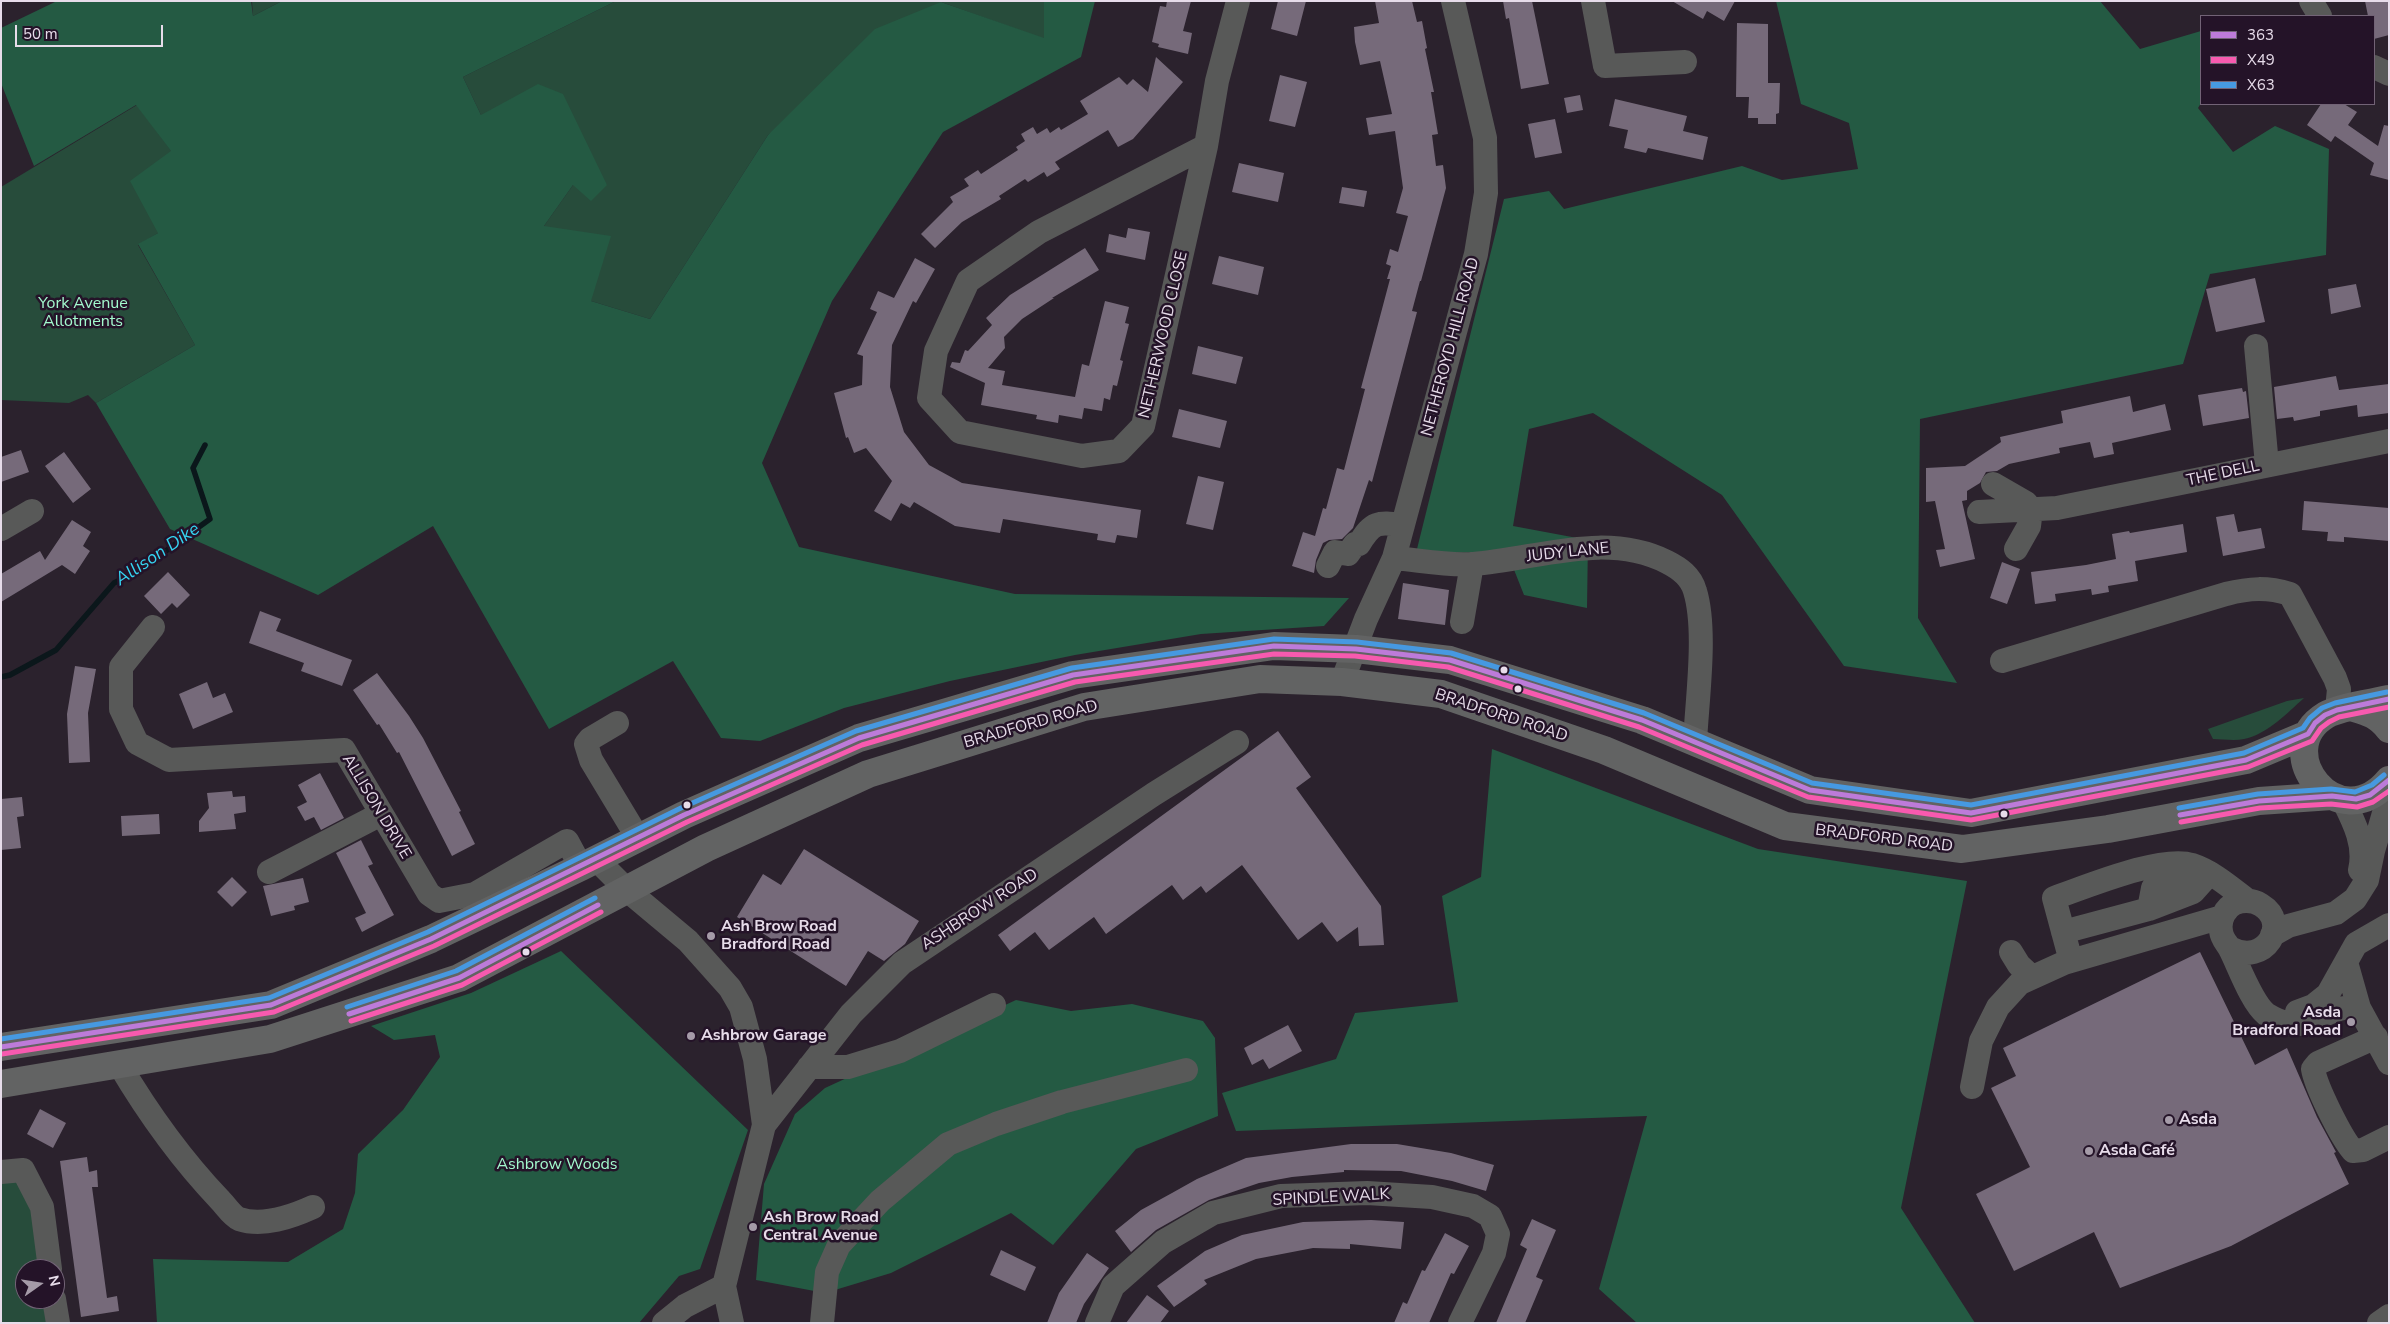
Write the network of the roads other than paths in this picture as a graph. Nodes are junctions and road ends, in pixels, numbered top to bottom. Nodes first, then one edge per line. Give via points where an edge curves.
1 (1238, 1) edge
2 (1453, 1) edge
3 (1594, 1) edge
4 (2311, 1) edge
5 (2319, 15) edge
6 (1685, 62) dead end
7 (2375, 68) edge
8 (2389, 74) edge
9 (1206, 146) junction
10 (2256, 346) dead end
11 (2389, 441) edge
12 (2267, 465) junction
13 (1993, 484) dead end
14 (2031, 510) junction
15 (32, 511) dead end
16 (1979, 512) dead end
17 (1403, 525) junction
18 (1, 529) edge
19 (2016, 549) dead end
20 (1394, 558) junction
21 (1472, 564) junction
22 (1328, 566) dead end
23 (1462, 622) dead end
24 (153, 627) dead end
25 (1356, 649) junction
26 (1450, 660) junction
27 (2002, 661) dead end
28 (1342, 682) junction
29 (1441, 694) junction
30 (2389, 699) edge
31 (2346, 709) junction
32 (616, 723) dead end
33 (2389, 729) edge
34 (2308, 734) junction
35 (1237, 742) dead end
36 (1695, 742) junction
37 (2389, 780) edge
38 (2389, 786) edge
39 (2337, 798) junction
40 (381, 814) junction
41 (638, 838) junction
42 (588, 863) junction
43 (2205, 871) junction
44 (269, 872) dead end
45 (627, 890) junction
46 (439, 901) junction
47 (2256, 904) junction
48 (2222, 917) junction
49 (2389, 924) edge
50 (2063, 932) junction
51 (431, 939) junction
52 (2266, 943) junction
53 (2230, 948) junction
54 (2011, 952) dead end
55 (2071, 961) junction
56 (2346, 962) junction
57 (2032, 977) junction
58 (994, 1005) dead end
59 (2359, 1008) junction
60 (2376, 1037) junction
61 (1, 1047) edge
62 (2389, 1063) edge
63 (119, 1064) junction
64 (809, 1067) junction
65 (1186, 1070) dead end
66 (1, 1084) edge
67 (1972, 1087) dead end
68 (764, 1125) junction
69 (2389, 1137) edge
70 (1, 1172) edge
71 (313, 1207) dead end
72 (49, 1259) edge
73 (724, 1286) junction
74 (56, 1309) edge
75 (823, 1315) edge
76 (2389, 1316) edge
77 (58, 1323) edge
78 (664, 1323) edge
79 (732, 1323) edge
80 (1097, 1323) edge
81 (1460, 1323) edge
82 (2379, 1323) edge

1 - 9 street, NETHERWOOD CLOSE via 1217,81
2 - 17 street, NETHEROYD HILL ROAD via 1485,138 1486,193 1476,254
3 - 6 street via 1605,66
4 - 5 street
7 - 8 street
9 - 9 street, NETHERWOOD CLOSE via 1144,426 1119,451 1082,456 960,432 929,398 936,351 968,281 1039,232
10 - 12 street
11 - 12 street, THE DELL
12 - 14 street, THE DELL via 2057,508
13 - 14 street via 2026,503
14 - 16 street, THE DELL
14 - 19 street via 2029,526
15 - 18 street
17 - 20 street, NETHEROYD HILL ROAD
17 - 22 street via 1374,525 1348,554 1335,552
20 - 21 street, JUDY LANE
20 - 25 street, NETHEROYD HILL ROAD
21 - 23 street
21 - 36 street, JUDY LANE via 1600,547 1628,548 1677,567 1690,578 1695,591 1701,634
24 - 40 street, ALLISON DRIVE via 120,667 121,709 137,743 169,760 344,750
25 - 26 main road
25 - 28 street, NETHEROYD HILL ROAD
25 - 41 main road via 1274,646 1073,675 859,738
26 - 29 main road
26 - 36 main road via 1642,720
27 - 31 street via 2241,590 2269,588 2290,594 2336,678
28 - 29 main road, BRADFORD ROAD
28 - 45 main road, BRADFORD ROAD via 1260,679 1084,707 868,774 706,848
29 - 39 main road, BRADFORD ROAD via 1604,750 1785,826 1962,849 2108,829 2259,801
30 - 31 main road
31 - 33 main road via 2369,712
31 - 34 main road via 2320,719
32 - 41 street via 586,744
34 - 36 main road via 2246,760 1972,813 1810,790
34 - 39 main road via 2304,748 2308,770 2320,788
35 - 64 street, ASHBROW ROAD via 902,963 851,1014
37 - 39 main road, BRADFORD ROAD via 2370,796 2356,800
38 - 52 street via 2368,880 2355,900 2336,913 2288,926
39 - 47 street via 2353,820 2360,839 2363,858 2358,883 2344,900 2315,911 2286,913
40 - 44 street
40 - 46 street, ALLISON DRIVE via 429,894
41 - 42 main road
42 - 45 street, ASHBROW ROAD
42 - 46 street via 567,841 475,894
42 - 51 main road
43 - 47 street
43 - 50 street via 2168,880 2153,888 2149,909
43 - 50 street via 2190,864 2163,863 2054,898
45 - 63 main road, BRADFORD ROAD via 459,978 270,1040
45 - 68 street, ASHBROW ROAD via 688,941 730,988 741,1007 755,1059
46 - 51 street via 438,919
47 - 48 street via 2232,905
47 - 52 street via 2273,920
48 - 53 street via 2221,934
48 - 55 street
49 - 56 street via 2356,944
50 - 55 street
51 - 61 main road via 271,1005
52 - 53 street via 2244,954
52 - 56 street via 2256,967 2257,987 2268,1002 2284,1010 2297,1012 2313,1006 2328,994
53 - 59 street via 2249,989 2265,1013 2288,1024 2306,1023 2344,1008
54 - 57 street
55 - 57 street
56 - 59 street
57 - 67 street via 2020,983 1998,1007 1981,1041
58 - 64 street via 900,1052 848,1067
59 - 60 street
60 - 62 street
60 - 69 street via 2318,1063 2313,1069 2353,1151 2363,1150
63 - 66 main road, BRADFORD ROAD
63 - 71 street via 148,1113 207,1187 237,1218 262,1222 296,1215
64 - 68 street, ASHBROW ROAD
65 - 75 street via 1062,1102 948,1144 880,1201 840,1245 827,1272
68 - 73 street, ASHBROW ROAD
70 - 72 street via 22,1170 42,1207
73 - 78 street via 685,1306
73 - 79 street, ASHBROW ROAD
74 - 77 street
76 - 82 street
80 - 81 street, SPINDLE WALK via 1113,1286 1163,1242 1214,1213 1281,1196 1367,1193 1432,1197 1473,1206 1490,1216 1498,1234 1494,1253

